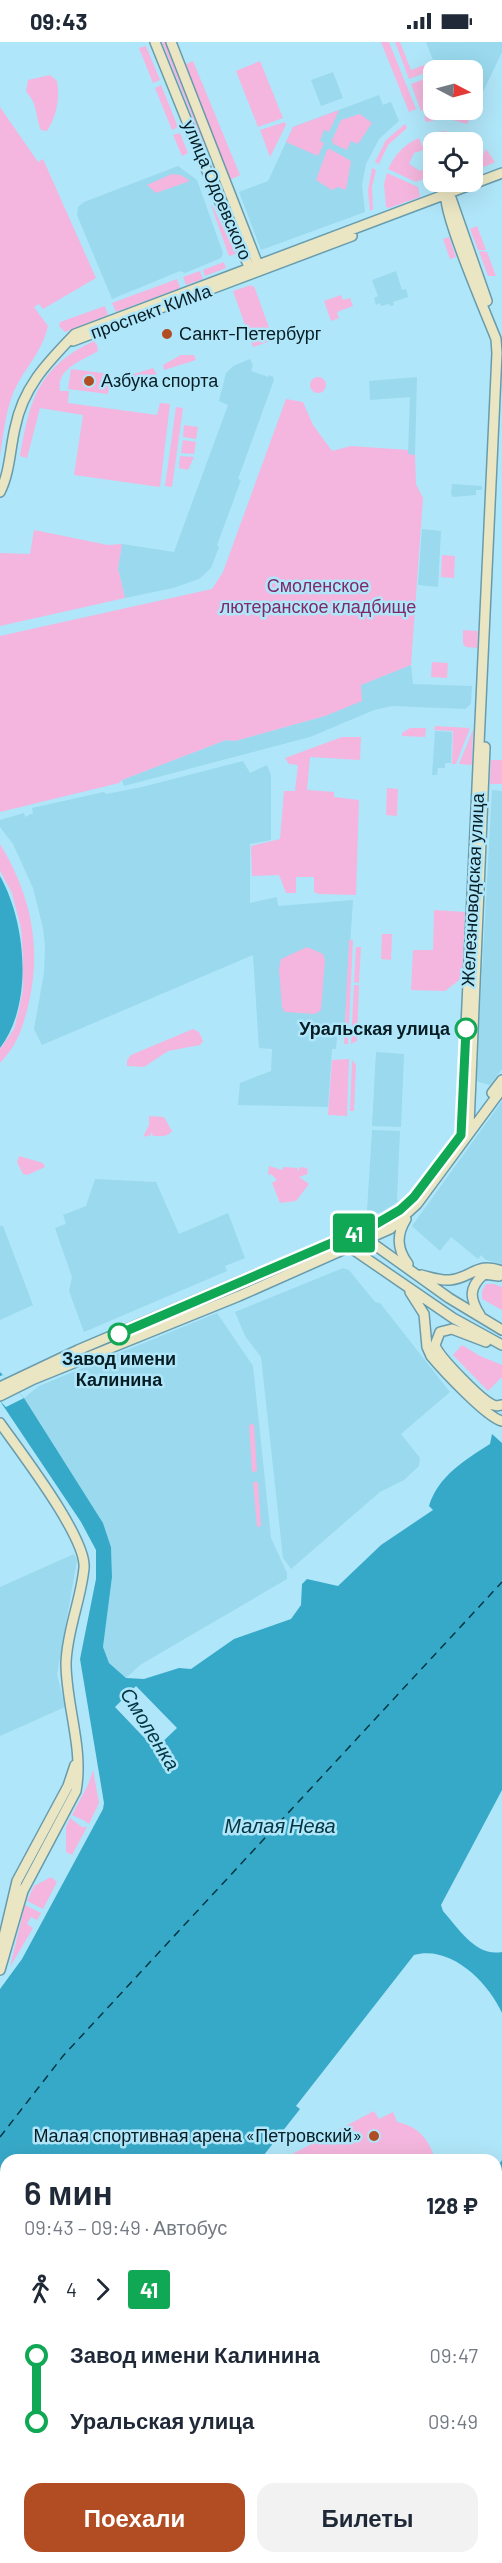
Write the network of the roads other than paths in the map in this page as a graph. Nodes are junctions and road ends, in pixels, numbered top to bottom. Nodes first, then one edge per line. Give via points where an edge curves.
1 (155, 42) edge
2 (171, 42) edge
3 (213, 151) junction
4 (201, 156) junction
5 (502, 173) edge
6 (502, 179) edge
7 (447, 198) junction
8 (254, 269) junction
9 (502, 348) edge
10 (502, 363) edge
11 (0, 492) edge
12 (502, 1080) edge
13 (502, 1089) edge
14 (470, 1103) junction
15 (482, 1106) junction
16 (469, 1125) junction
17 (463, 1137) junction
18 (409, 1213) junction
19 (356, 1232) junction
20 (368, 1240) junction
21 (351, 1248) junction
22 (502, 1271) edge
23 (414, 1272) junction
24 (502, 1277) edge
25 (405, 1286) junction
26 (483, 1320) junction
27 (501, 1330) edge
28 (498, 1344) edge
29 (12, 1385) junction
30 (0, 1388) edge
31 (0, 1396) edge
32 (501, 1406) edge
33 (502, 1421) edge
34 (0, 1423) edge
35 (77, 1760) junction
36 (0, 1953) edge
37 (0, 1970) edge

1 - 4 main road, улица Одоевского
2 - 3 main road, улица Одоевского
3 - 4 main road
3 - 8 main road, улица Одоевского
4 - 8 main road, улица Одоевского
5 - 7 main road, проспект КИМа
6 - 7 main road, проспект КИМа
7 - 8 main road, проспект КИМа
7 - 9 main road
7 - 17 main road, Железноводская улица via 496,339 497,353
8 - 11 main road, проспект КИМа via 68,342 45,364 27,391
10 - 14 main road, Железноводская улица
12 - 15 main road
13 - 17 main road
14 - 15 main road via 476,1108
14 - 16 main road, Железноводская улица
15 - 16 main road
16 - 17 main road, Железноводская улица
17 - 18 main road
17 - 19 main road via 410,1202 384,1220
18 - 20 main road
18 - 23 main road via 399,1241 402,1255
19 - 20 main road
19 - 21 main road
19 - 29 main road via 78,1350
20 - 21 main road
20 - 23 main road
21 - 25 main road
21 - 29 main road
22 - 23 main road via 478,1268 451,1280
23 - 26 main road
24 - 26 main road via 483,1274 474,1282 472,1302
25 - 28 main road
25 - 33 main road via 424,1314 431,1356 493,1417
26 - 27 main road
28 - 32 main road via 482,1342 452,1329 440,1332 435,1345 443,1359 485,1399
29 - 30 main road
29 - 31 main road
34 - 35 main road via 83,1554 83,1574 66,1663
35 - 36 main road via 68,1786 17,1881
35 - 37 main road via 76,1791 23,1891

